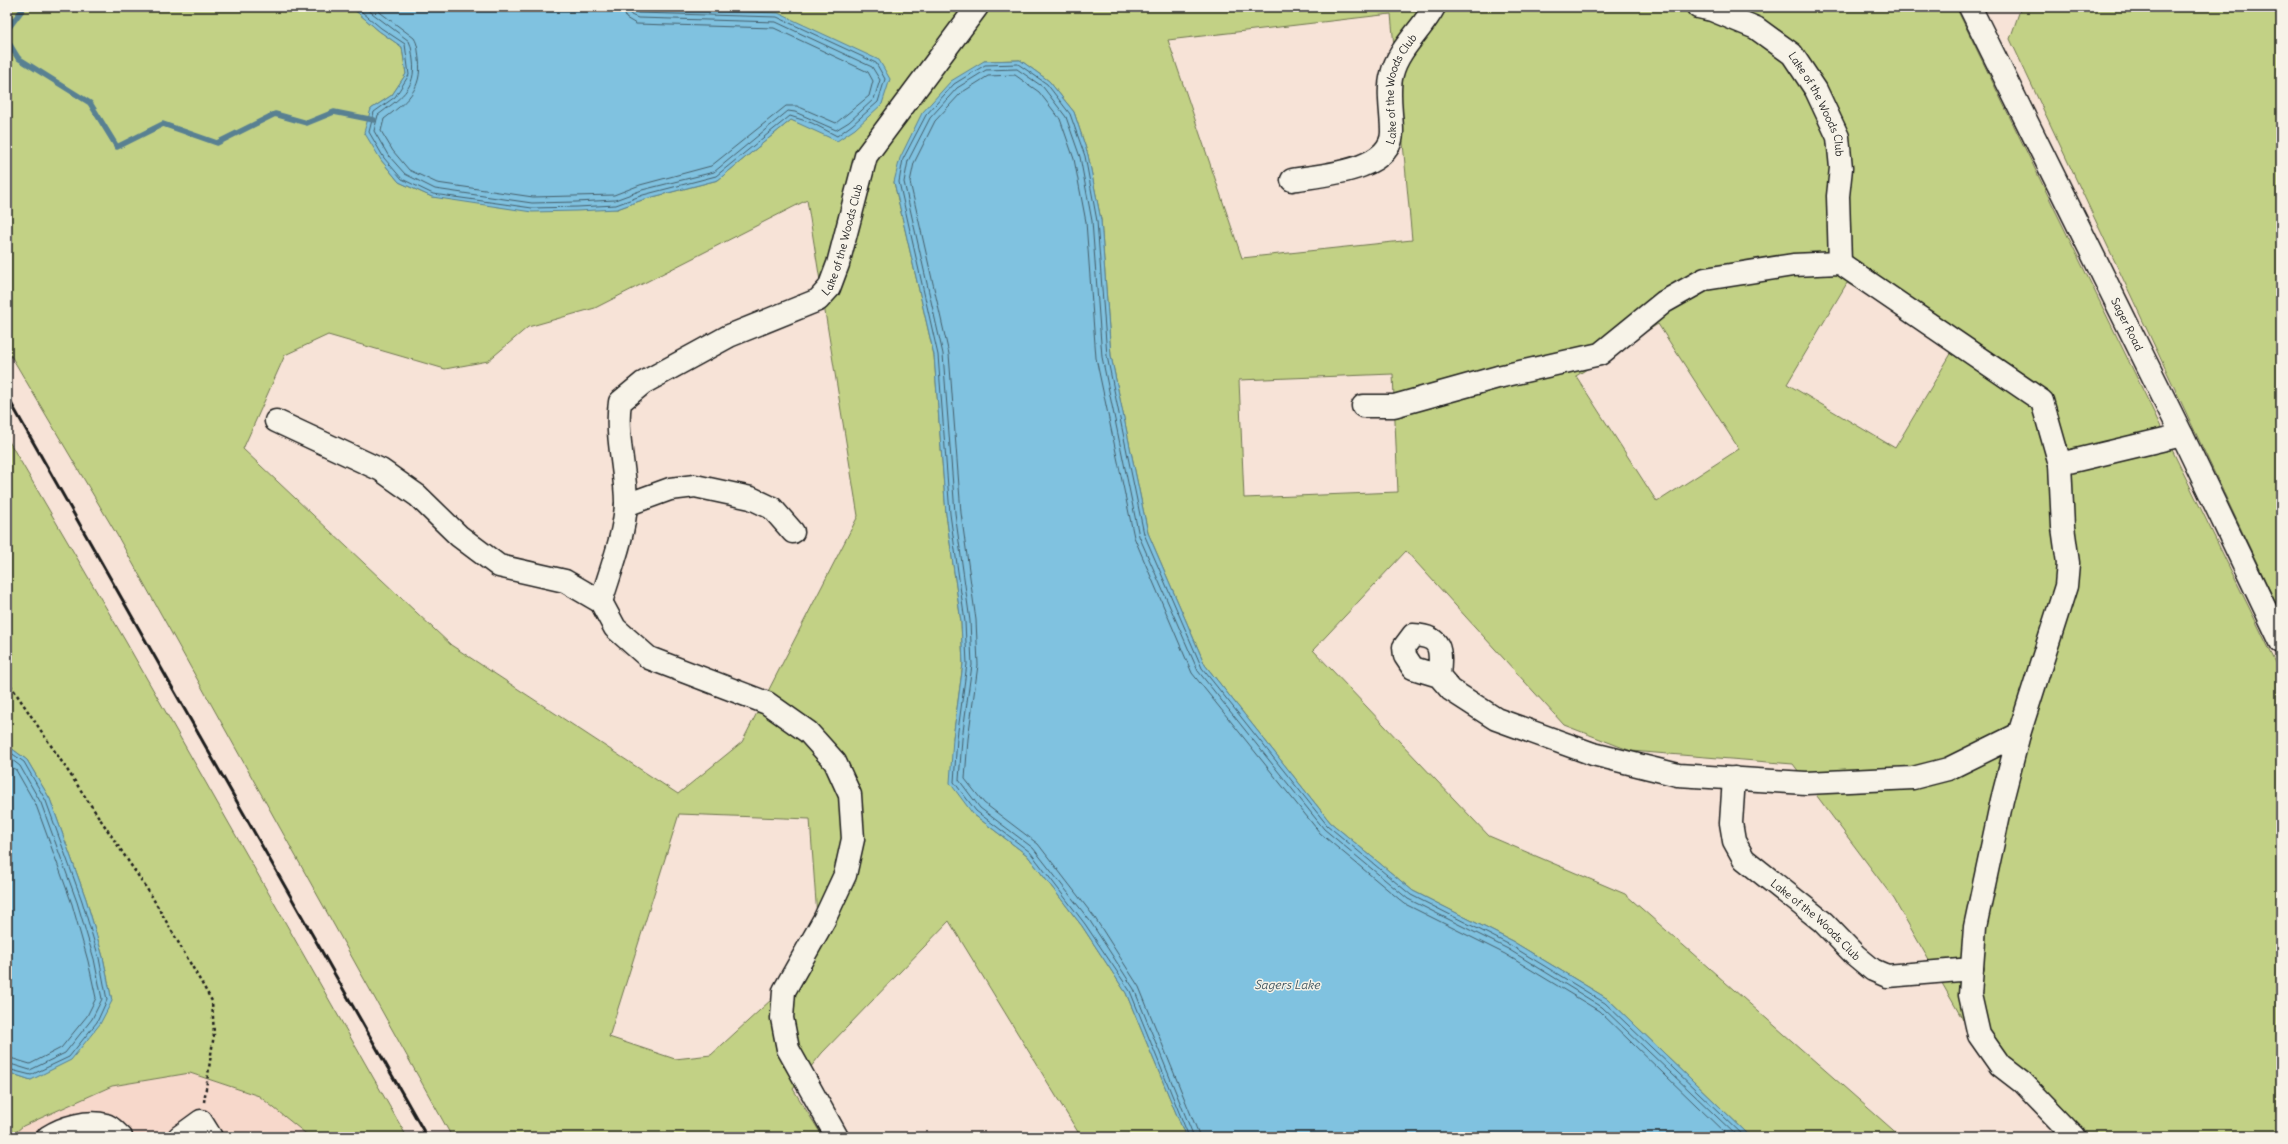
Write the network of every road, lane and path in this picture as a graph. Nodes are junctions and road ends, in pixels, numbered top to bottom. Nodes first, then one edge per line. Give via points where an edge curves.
1 (977, 7) edge
2 (1434, 7) edge
3 (1698, 7) edge
4 (1970, 7) edge
5 (1292, 180) dead end
6 (1840, 262) junction
7 (1363, 406) dead end
8 (276, 421) dead end
9 (2182, 435) junction
10 (2060, 464) junction
11 (626, 505) junction
12 (793, 532) dead end
13 (601, 602) junction
14 (2281, 642) edge
15 (1439, 676) dead end
16 (7, 680) edge
17 (2019, 734) junction
18 (1734, 778) junction
19 (1972, 969) junction
20 (206, 1129) edge
21 (48, 1137) edge
22 (121, 1137) edge
23 (179, 1137) edge
24 (837, 1137) edge
25 (2075, 1137) edge

1 - 11 street, Lake of the Woods Club via 866,156 838,264 829,288 818,300 729,336 643,383 620,402 618,418 625,471
2 - 5 street, Lake of the Woods Club via 1412,41 1398,56 1391,75 1392,134 1389,145 1377,158 1356,169
3 - 6 street, Lake of the Woods Club via 1756,28 1792,54 1816,90 1838,137 1841,168 1838,196
4 - 9 street, Sager Road
6 - 7 street via 1793,265 1705,280 1664,302 1600,354 1498,377 1394,406
6 - 10 street via 2042,401
8 - 13 street via 381,470 418,496 459,536 499,566 565,581
9 - 10 street
9 - 14 street, Sager Road
10 - 17 street via 2063,527 2068,563 2066,586
11 - 12 street via 670,489 695,486 751,498 772,508
11 - 13 street, Lake of the Woods Club
13 - 24 street via 615,628 649,658 767,703 808,732 835,762 850,795 853,839 845,875 824,920 784,991 782,1018 788,1050
15 - 18 street via 1451,690 1496,719 1593,754 1678,775
16 - 20 path via 151,895 212,1001 214,1034
17 - 18 street via 1948,769 1913,778 1806,783
17 - 19 street via 1975,927
18 - 19 street, Lake of the Woods Club via 1731,824 1734,841 1744,859 1823,922 1873,970 1887,976
19 - 25 street via 1970,995 1979,1035 2000,1064 2022,1082
20 - 23 street
21 - 22 street via 55,1132 80,1125 107,1125

